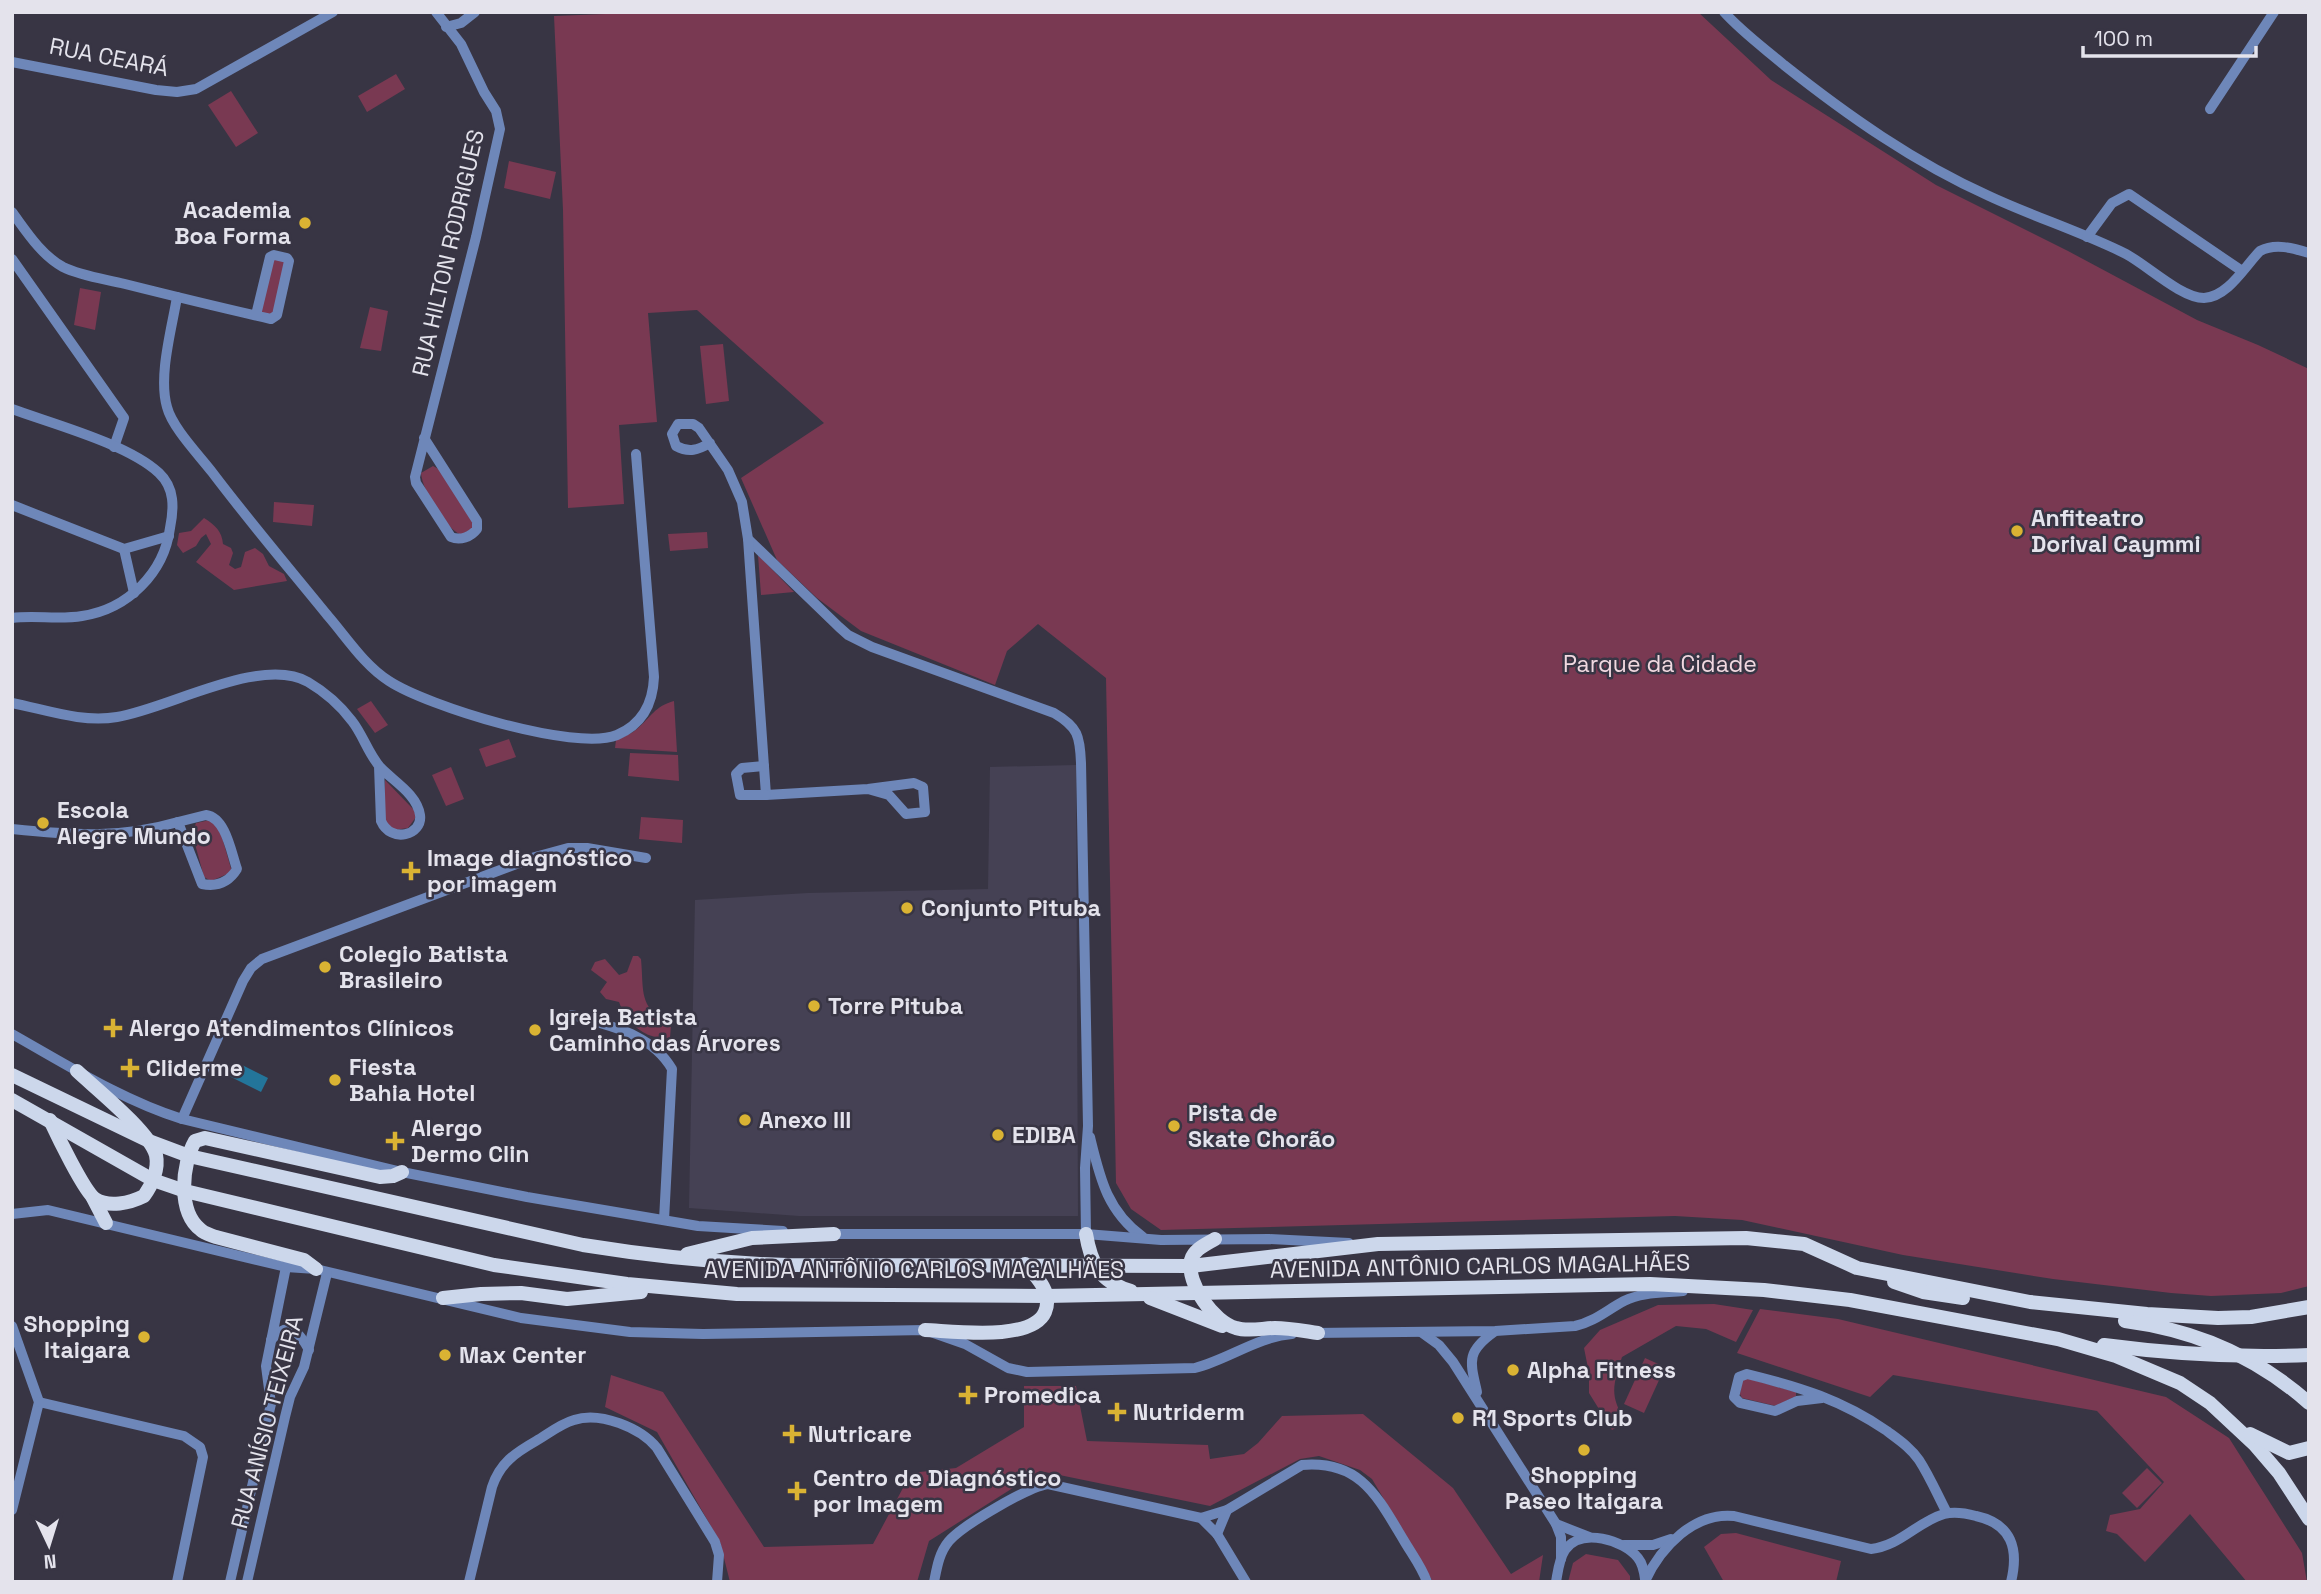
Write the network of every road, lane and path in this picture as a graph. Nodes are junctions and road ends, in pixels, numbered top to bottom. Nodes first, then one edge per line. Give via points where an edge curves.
1 (333, 12) edge
2 (436, 12) edge
3 (475, 12) edge
4 (1724, 12) edge
5 (2274, 12) edge
6 (461, 23) junction
7 (446, 27) junction
8 (461, 44) junction
9 (12, 60) edge
10 (2210, 109) dead end
11 (12, 212) edge
12 (2087, 237) junction
13 (2309, 253) edge
14 (12, 259) edge
15 (2242, 271) junction
16 (177, 297) junction
17 (256, 316) junction
18 (12, 409) edge
19 (424, 438) junction
20 (710, 443) dead end
21 (114, 446) junction
22 (636, 454) dead end
23 (12, 505) edge
24 (169, 536) junction
25 (748, 539) junction
26 (124, 549) junction
27 (134, 593) junction
28 (14, 617) edge
29 (12, 703) edge
30 (379, 766) junction
31 (764, 766) junction
32 (868, 789) junction
33 (766, 795) junction
34 (178, 822) junction
35 (12, 829) edge
36 (646, 858) dead end
37 (572, 1015) dead end
38 (12, 1034) edge
39 (76, 1071) junction
40 (12, 1075) edge
41 (12, 1100) edge
42 (182, 1119) junction
43 (50, 1121) junction
44 (1088, 1126) junction
45 (149, 1141) junction
46 (188, 1156) junction
47 (402, 1172) junction
48 (153, 1180) junction
49 (185, 1191) junction
50 (93, 1198) junction
51 (12, 1214) edge
52 (664, 1220) junction
53 (106, 1223) junction
54 (834, 1234) junction
55 (1086, 1234) junction
56 (1145, 1239) junction
57 (1216, 1239) junction
58 (1378, 1244) junction
59 (647, 1256) junction
60 (1026, 1264) junction
61 (1093, 1265) junction
62 (1191, 1266) junction
63 (286, 1267) junction
64 (1857, 1268) junction
65 (321, 1271) junction
66 (1723, 1287) junction
67 (674, 1289) junction
68 (1199, 1293) junction
69 (1140, 1294) junction
70 (1046, 1296) junction
71 (443, 1298) junction
72 (2309, 1307) edge
73 (12, 1326) edge
74 (1237, 1329) junction
75 (925, 1331) junction
76 (1495, 1331) junction
77 (1421, 1332) junction
78 (1318, 1333) junction
79 (2058, 1339) junction
80 (271, 1340) junction
81 (309, 1350) junction
82 (2309, 1355) edge
83 (1822, 1398) junction
84 (1478, 1399) junction
85 (39, 1402) junction
86 (2309, 1403) edge
87 (2239, 1429) junction
88 (2309, 1448) edge
89 (12, 1510) edge
90 (1227, 1510) junction
91 (1947, 1513) junction
92 (1201, 1518) junction
93 (2309, 1520) edge
94 (1556, 1524) junction
95 (1217, 1534) junction
96 (1592, 1538) junction
97 (1674, 1538) junction
98 (1624, 1545) junction
99 (1561, 1559) junction
100 (1645, 1581) edge
101 (177, 1582) edge
102 (230, 1582) edge
103 (247, 1582) edge
104 (469, 1582) edge
105 (717, 1582) edge
106 (934, 1582) edge
107 (1247, 1582) edge
108 (1427, 1582) edge
109 (1556, 1582) edge
110 (2011, 1582) edge

1 - 9 street, RUA CEARÁ via 196,89 156,90
2 - 7 street, RUA HILTON RODRIGUES
3 - 6 street
4 - 12 street via 1825,98 1931,167 1987,196
5 - 10 street
6 - 7 street
6 - 8 street, RUA HILTON RODRIGUES
7 - 8 street, RUA HILTON RODRIGUES
8 - 19 street, RUA HILTON RODRIGUES via 496,111 500,129
11 - 16 street via 33,240 63,267
12 - 15 street via 2199,297 2220,293
12 - 15 street via 2112,203 2129,194
13 - 15 street via 2265,248
14 - 21 street via 124,418
16 - 17 street
16 - 22 street via 165,395 167,409 184,436 372,668 409,692 450,708 530,731 597,739 615,736 641,718 649,706 654,677
17 - 17 street via 276,317 287,258 270,257
18 - 21 street
19 - 19 street, RUA HILTON RODRIGUES via 416,483 451,537 461,539 474,533 478,525 475,516
20 - 25 street via 736,484
21 - 24 street via 150,466 168,485 173,508
23 - 26 street
24 - 26 street
24 - 27 street via 158,566
25 - 31 street
25 - 44 street via 848,635 1054,713 1079,736
26 - 27 street
27 - 28 street via 92,614
29 - 30 street via 67,716 117,717 236,680 285,676 304,680 337,704
30 - 30 street via 380,821 391,834 401,835 418,827 421,816 402,786
31 - 33 street
31 - 33 street via 742,768 736,775 740,795
32 - 32 street via 889,795 906,814 925,812 925,792 919,784
32 - 33 street
34 - 34 street via 202,884 211,886 231,878 237,869 221,825 213,816
34 - 35 street via 122,835
36 - 42 street via 587,848 557,851 262,959 243,981
37 - 52 street via 638,1036 665,1056 672,1069
38 - 39 street, AVENIDA ANTÔNIO CARLOS MAGALHÃES
39 - 42 street, AVENIDA ANTÔNIO CARLOS MAGALHÃES
39 - 45 main road
40 - 45 main road, AVENIDA ANTÔNIO CARLOS MAGALHÃES
41 - 43 main road, AVENIDA ANTÔNIO CARLOS MAGALHÃES
42 - 47 street, AVENIDA ANTÔNIO CARLOS MAGALHÃES
43 - 48 main road, AVENIDA ANTÔNIO CARLOS MAGALHÃES
43 - 50 main road
44 - 55 street
44 - 56 street via 1112,1205
45 - 46 main road, AVENIDA ANTÔNIO CARLOS MAGALHÃES
45 - 48 main road via 156,1154
46 - 47 main road via 195,1141 205,1138 380,1177
46 - 49 main road
46 - 59 main road, AVENIDA ANTÔNIO CARLOS MAGALHÃES
47 - 52 street, AVENIDA ANTÔNIO CARLOS MAGALHÃES
48 - 49 main road, AVENIDA ANTÔNIO CARLOS MAGALHÃES
48 - 50 main road via 144,1196 135,1200
49 - 65 main road via 190,1216 203,1232 304,1260
49 - 67 main road, AVENIDA ANTÔNIO CARLOS MAGALHÃES via 494,1265
50 - 53 main road
51 - 53 street, AVENIDA ANTÔNIO CARLOS MAGALHÃES via 48,1210
52 - 54 street, AVENIDA ANTÔNIO CARLOS MAGALHÃES
53 - 63 street, AVENIDA ANTÔNIO CARLOS MAGALHÃES
54 - 55 street, AVENIDA ANTÔNIO CARLOS MAGALHÃES
54 - 59 main road via 752,1238 693,1254
55 - 56 street, AVENIDA ANTÔNIO CARLOS MAGALHÃES
55 - 61 main road
56 - 57 street, AVENIDA ANTÔNIO CARLOS MAGALHÃES
57 - 58 street, AVENIDA ANTÔNIO CARLOS MAGALHÃES
57 - 62 main road via 1198,1250
58 - 62 main road, AVENIDA ANTÔNIO CARLOS MAGALHÃES
58 - 64 main road, AVENIDA ANTÔNIO CARLOS MAGALHÃES via 1763,1239 1804,1244
59 - 60 main road, AVENIDA ANTÔNIO CARLOS MAGALHÃES via 732,1264
60 - 61 main road, AVENIDA ANTÔNIO CARLOS MAGALHÃES
60 - 70 main road
61 - 62 main road, AVENIDA ANTÔNIO CARLOS MAGALHÃES
61 - 69 main road via 1116,1287
62 - 68 main road
63 - 65 street, AVENIDA ANTÔNIO CARLOS MAGALHÃES
63 - 80 street, RUA ANÍSIO TEIXEIRA
64 - 72 main road, AVENIDA ANTÔNIO CARLOS MAGALHÃES via 2029,1302 2147,1314 2250,1317
64 - 86 main road via 1936,1294 2157,1325 2235,1352
65 - 71 street, AVENIDA ANTÔNIO CARLOS MAGALHÃES
65 - 81 street, RUA ANÍSIO TEIXEIRA
66 - 68 main road, AVENIDA ANTÔNIO CARLOS MAGALHÃES via 1650,1284
66 - 76 street, AVENIDA ANTÔNIO CARLOS MAGALHÃES via 1647,1294 1586,1324
66 - 79 main road, AVENIDA ANTÔNIO CARLOS MAGALHÃES via 1850,1300
67 - 70 main road, AVENIDA ANTÔNIO CARLOS MAGALHÃES via 811,1296
67 - 71 main road via 567,1298 521,1293
68 - 69 main road, AVENIDA ANTÔNIO CARLOS MAGALHÃES
68 - 74 main road via 1217,1316
69 - 70 main road, AVENIDA ANTÔNIO CARLOS MAGALHÃES
69 - 74 main road
70 - 75 main road via 1041,1319 1021,1330
71 - 75 street, AVENIDA ANTÔNIO CARLOS MAGALHÃES via 521,1318 630,1332
73 - 85 street
74 - 78 main road
75 - 78 street, AVENIDA ANTÔNIO CARLOS MAGALHÃES via 950,1337 1008,1368 1027,1372 1195,1368 1275,1336
76 - 77 street, AVENIDA ANTÔNIO CARLOS MAGALHÃES
76 - 84 street via 1472,1354
77 - 78 street, AVENIDA ANTÔNIO CARLOS MAGALHÃES
77 - 84 street via 1446,1352
79 - 82 main road via 2155,1352
79 - 87 main road, AVENIDA ANTÔNIO CARLOS MAGALHÃES via 2116,1356 2180,1383
80 - 81 street via 288,1329 302,1336
80 - 102 street, RUA ANÍSIO TEIXEIRA via 266,1366 271,1404
81 - 103 street, RUA ANÍSIO TEIXEIRA via 285,1417
83 - 83 street via 1802,1388 1743,1374 1734,1397 1740,1403 1775,1411 1797,1401
83 - 91 street via 1849,1407 1908,1447
84 - 94 street
85 - 89 street
85 - 101 street via 184,1437 200,1447 203,1457
87 - 88 main road via 2281,1451
87 - 93 main road, AVENIDA ANTÔNIO CARLOS MAGALHÃES via 2278,1473
90 - 92 street
90 - 95 street
90 - 108 street via 1302,1465 1346,1471 1378,1496
91 - 97 street via 1889,1545 1871,1549 1723,1515
91 - 110 street via 1987,1518 2004,1530 2015,1553
92 - 95 street
92 - 106 street via 1058,1485 1038,1486 958,1532 942,1552
94 - 96 street
94 - 99 street
95 - 107 street
96 - 98 street
96 - 99 street via 1568,1547
97 - 98 street via 1653,1545
97 - 100 street
98 - 100 street via 1640,1561
99 - 109 street
104 - 105 street via 492,1487 504,1462 566,1423 587,1417 636,1430 657,1448 715,1542

